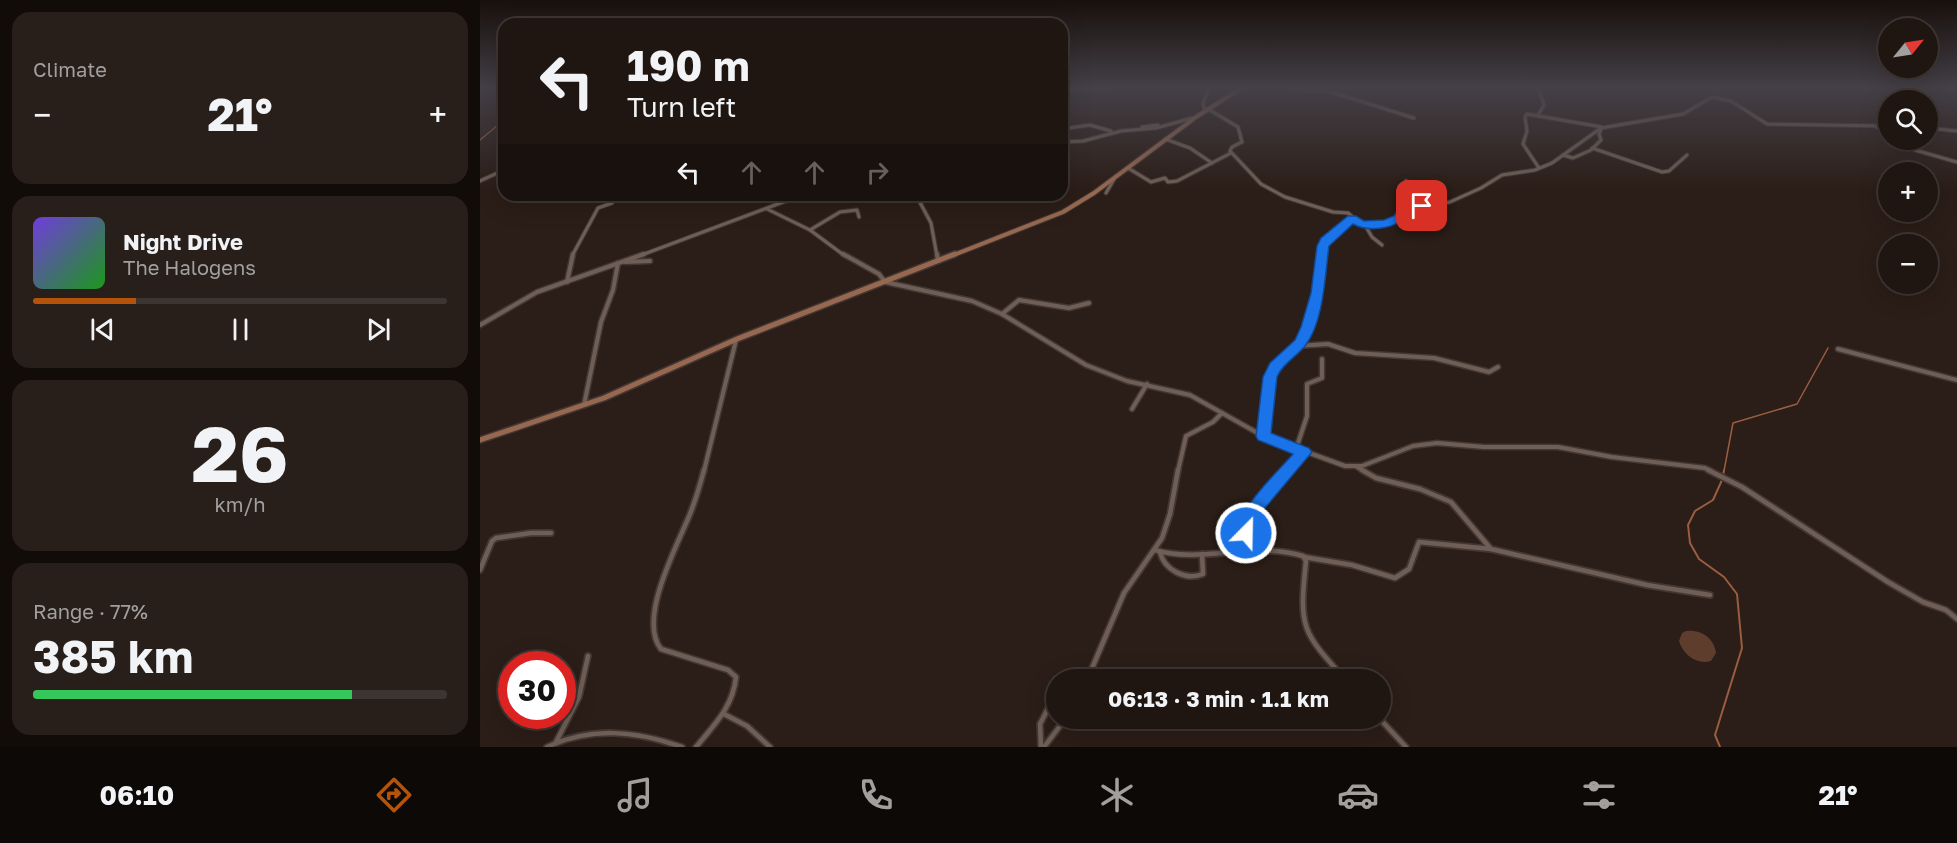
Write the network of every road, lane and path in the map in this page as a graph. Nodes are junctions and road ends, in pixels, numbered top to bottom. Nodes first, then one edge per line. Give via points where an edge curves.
1 (1171, 122) edge
2 (1177, 122) edge
3 (1189, 122) edge
4 (1231, 122) edge
5 (1526, 122) edge
6 (1575, 122) edge
7 (1634, 122) edge
8 (1764, 122) edge
9 (1876, 126) edge
10 (1602, 127) junction
11 (1068, 128) edge
12 (1938, 129) edge
13 (1957, 131) edge
14 (1166, 139) junction
15 (1068, 142) edge
16 (1592, 148) junction
17 (1918, 150) edge
18 (1231, 153) junction
19 (1563, 155) junction
20 (1687, 155) dead end
21 (1957, 162) edge
22 (1212, 163) junction
23 (1128, 168) junction
24 (1539, 168) junction
25 (498, 173) edge
26 (1116, 176) junction
27 (480, 181) edge
28 (1406, 181) dead end
29 (1106, 193) dead end
30 (613, 201) edge
31 (787, 201) edge
32 (919, 201) edge
33 (1422, 206) junction
34 (1417, 207) junction
35 (767, 209) junction
36 (860, 217) dead end
37 (1353, 219) junction
38 (1426, 219) dead end
39 (1364, 225) junction
40 (810, 230) junction
41 (1382, 245) dead end
42 (650, 261) dead end
43 (938, 261) junction
44 (619, 262) junction
45 (567, 282) junction
46 (885, 282) junction
47 (1089, 303) dead end
48 (1002, 314) junction
49 (480, 325) edge
50 (737, 339) junction
51 (1296, 346) junction
52 (1838, 349) dead end
53 (1322, 359) dead end
54 (1498, 367) dead end
55 (1957, 380) edge
56 (1147, 384) junction
57 (584, 406) junction
58 (1132, 409) dead end
59 (1222, 413) junction
60 (1263, 436) junction
61 (480, 440) edge
62 (1296, 449) junction
63 (1304, 452) junction
64 (1357, 467) junction
65 (551, 533) dead end
66 (1491, 549) junction
67 (1158, 551) junction
68 (1250, 551) junction
69 (1202, 554) junction
70 (1304, 556) junction
71 (480, 570) edge
72 (1710, 595) dead end
73 (1957, 619) edge
74 (588, 656) dead end
75 (1092, 669) edge
76 (1337, 669) edge
77 (1046, 712) edge
78 (724, 714) junction
79 (1057, 729) edge
80 (1389, 729) edge
81 (556, 742) junction
82 (547, 747) edge
83 (682, 747) edge
84 (696, 747) edge
85 (770, 747) edge
86 (1043, 747) edge
87 (1406, 747) edge

1 - 11 street via 1114,130 1087,125
2 - 15 street
3 - 14 street
4 - 18 street via 1239,129 1242,142 1230,148
5 - 24 street via 1523,144
6 - 10 street
7 - 10 street
8 - 9 street
10 - 16 street via 1601,140
10 - 19 street
12 - 13 street
14 - 22 street via 1190,148
14 - 23 street
16 - 19 street via 1573,158
16 - 20 street via 1662,172 1669,171
17 - 21 street
18 - 22 street
18 - 37 street via 1271,191 1303,204 1348,213
19 - 24 street
22 - 23 street via 1173,182 1165,178 1151,182
23 - 26 street
24 - 33 street via 1496,178 1450,202
25 - 27 street
26 - 29 street
26 - 43 street via 1063,212
28 - 33 street via 1413,185
30 - 45 street via 598,208 592,217 570,260
31 - 35 street
32 - 43 street via 931,224
33 - 34 street
34 - 38 street via 1417,214
34 - 39 street via 1402,212 1398,219
35 - 40 street
35 - 44 street
36 - 40 street via 857,210 844,211
37 - 39 street
37 - 51 street via 1327,238 1321,249 1313,312
39 - 41 street
40 - 46 street via 879,274
42 - 44 street
43 - 46 street
44 - 45 street
44 - 57 street via 601,322
45 - 49 street via 528,296
46 - 48 street via 972,301
46 - 50 street
47 - 48 street via 1069,308 1019,300
48 - 56 street via 1086,365 1127,381
50 - 57 street
50 - 78 street via 706,464 662,582 654,626 655,641 661,649 728,670 736,677 736,687
51 - 54 street via 1328,344 1354,353 1434,358 1487,372
51 - 60 street via 1274,366
52 - 55 street
53 - 62 street via 1322,378 1307,384 1307,416
56 - 58 street
56 - 59 street via 1190,395
57 - 61 street
59 - 60 street
59 - 67 street via 1184,440 1170,514
60 - 62 street
62 - 63 street
63 - 64 street
63 - 68 street via 1246,521
64 - 66 street via 1376,478 1451,501
64 - 73 street via 1413,446 1437,443 1558,447 1700,466 1742,487 1888,582
65 - 71 street via 496,538
66 - 70 street via 1419,542 1409,568 1395,578
66 - 72 street via 1638,584
67 - 69 street via 1180,556
67 - 69 street via 1162,561 1192,578 1203,574
67 - 75 street via 1124,593
68 - 69 street
68 - 70 street
70 - 76 street via 1305,627
74 - 81 street via 579,697
77 - 86 street via 1040,724
78 - 84 street
78 - 85 street via 747,726
79 - 86 street
80 - 87 street
81 - 82 street
81 - 83 street via 575,735 611,732 646,736

